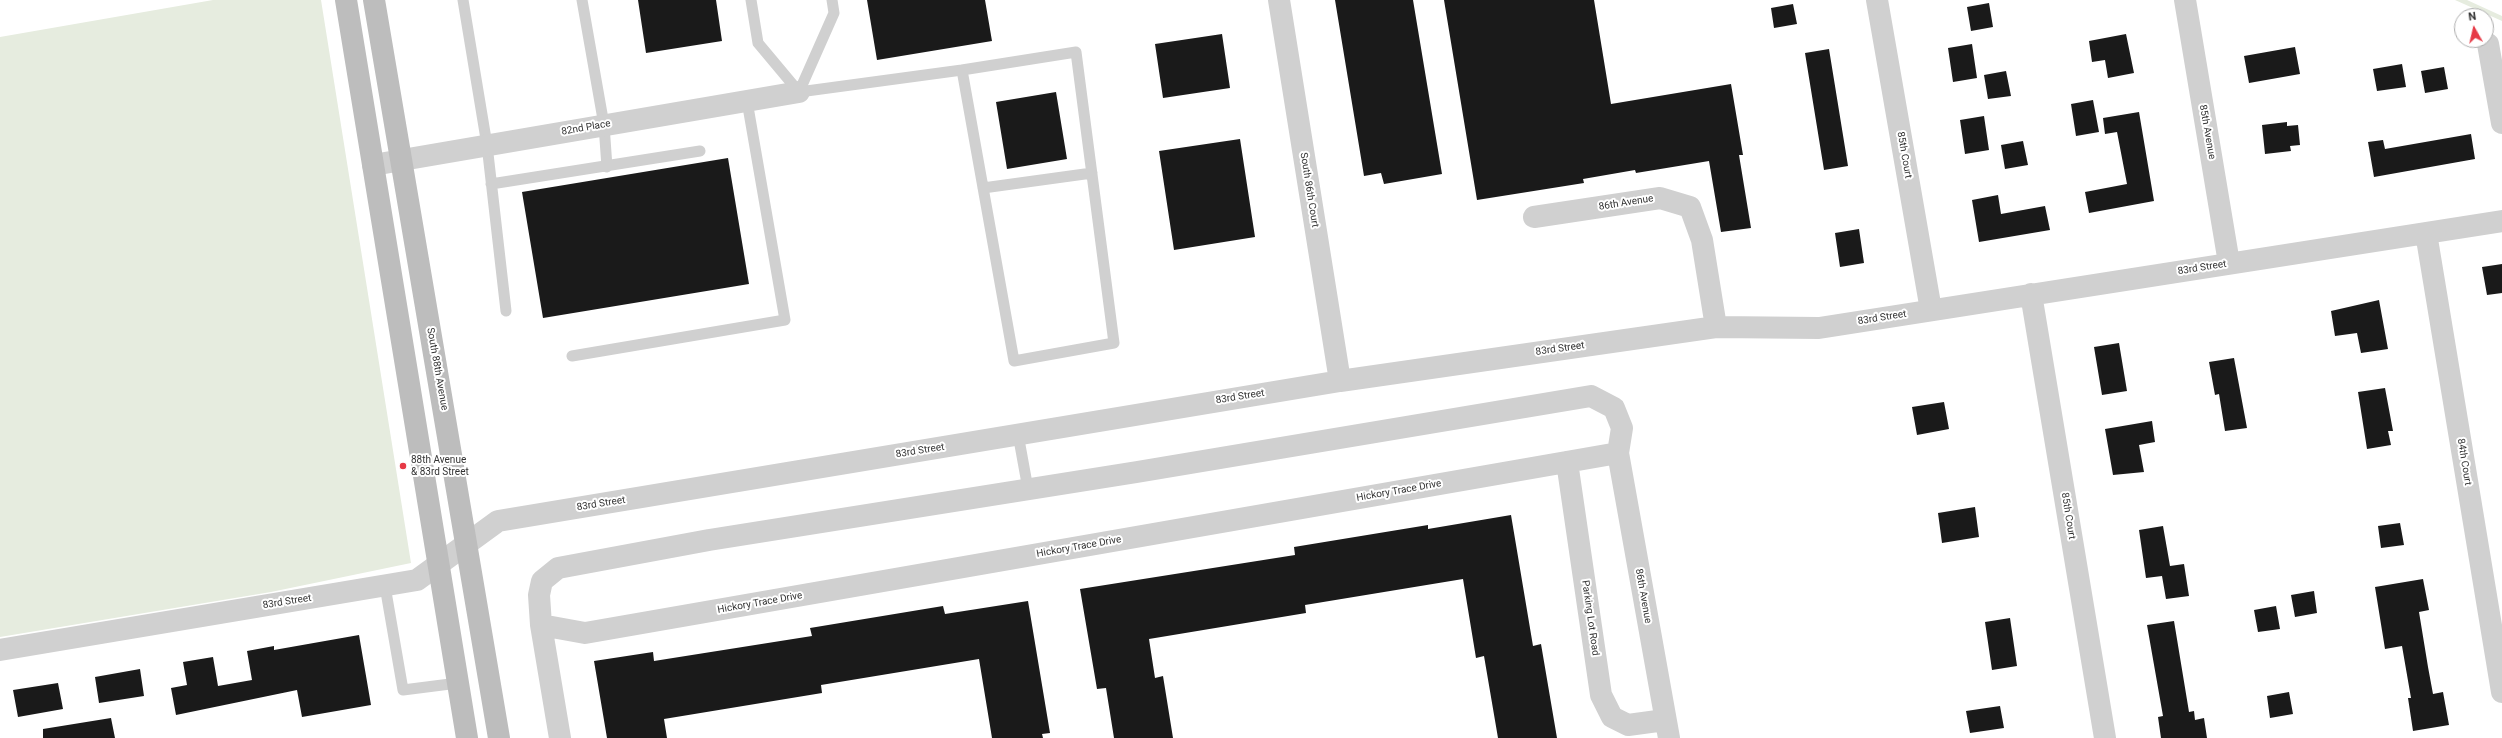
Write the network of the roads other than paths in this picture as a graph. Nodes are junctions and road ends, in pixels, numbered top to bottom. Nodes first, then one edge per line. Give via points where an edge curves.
1 (346, 0) edge
2 (374, 0) edge
3 (463, 0) edge
4 (582, 0) edge
5 (751, 0) edge
6 (832, 0) edge
7 (1279, 0) edge
8 (1877, 0) edge
9 (2184, 0) edge
10 (2489, 48) edge
11 (962, 70) junction
12 (799, 92) junction
13 (747, 100) junction
14 (2502, 123) edge
15 (604, 125) junction
16 (487, 145) junction
17 (700, 151) dead end
18 (401, 160) junction
19 (373, 165) junction
20 (607, 167) junction
21 (1092, 173) junction
22 (491, 184) junction
23 (983, 188) junction
24 (1534, 217) dead end
25 (2502, 221) edge
26 (2426, 233) junction
27 (2229, 263) junction
28 (2031, 294) junction
29 (1931, 310) junction
30 (506, 311) dead end
31 (1716, 327) junction
32 (572, 356) dead end
33 (1340, 381) junction
34 (1018, 434) junction
35 (1618, 453) junction
36 (1567, 462) junction
37 (1028, 489) junction
38 (468, 544) junction
39 (439, 565) junction
40 (385, 586) junction
41 (541, 625) junction
42 (0, 650) edge
43 (458, 683) junction
44 (2502, 692) edge
45 (1667, 729) edge
46 (467, 738) edge
47 (499, 738) edge
48 (560, 738) edge
49 (2105, 738) edge

1 - 19 street
2 - 18 street, South 88th Avenue
3 - 16 lane
4 - 15 lane
5 - 12 lane via 758,43
6 - 12 lane via 834,13
7 - 33 street, South 86th Court
8 - 29 street, 85th Court
9 - 27 street, 85th Avenue
10 - 14 street
11 - 12 lane
11 - 21 lane via 1076,52
11 - 23 lane
12 - 13 street, 82nd Place
13 - 15 street, 82nd Place
13 - 32 lane via 785,320
15 - 16 street, 82nd Place
15 - 20 lane
16 - 18 street, 82nd Place
16 - 22 lane
17 - 20 lane
18 - 19 street, 82nd Place
18 - 38 street, South 88th Avenue
19 - 39 street
20 - 22 lane
21 - 23 lane
21 - 23 lane via 1114,343 1014,361
22 - 30 lane
24 - 31 street, 86th Avenue via 1660,198 1690,207 1702,240
25 - 26 street, 83rd Street
26 - 27 street, 83rd Street
26 - 44 street, 84th Court
27 - 28 street, 83rd Street
28 - 29 street, 83rd Street
28 - 49 street, 85th Court
29 - 31 street, 83rd Street via 1819,328
31 - 33 street, 83rd Street
33 - 34 street, 83rd Street
34 - 37 lane
34 - 38 street, 83rd Street via 498,521
35 - 36 street, Hickory Trace Drive
35 - 37 street, 86th Avenue via 1622,428 1614,408 1591,396
35 - 45 street, 86th Avenue
36 - 41 street, Hickory Trace Drive via 585,633
36 - 45 street, Parking Lot Road via 1601,695 1612,717 1628,725
37 - 41 street, 86th Avenue via 716,538 558,568 542,581 539,595
38 - 39 street, 83rd Street
38 - 47 street, South 88th Avenue
39 - 40 street, 83rd Street via 418,580
39 - 43 street
40 - 42 street, 83rd Street
40 - 43 lane via 403,690
41 - 48 street, 86th Avenue
43 - 46 street

